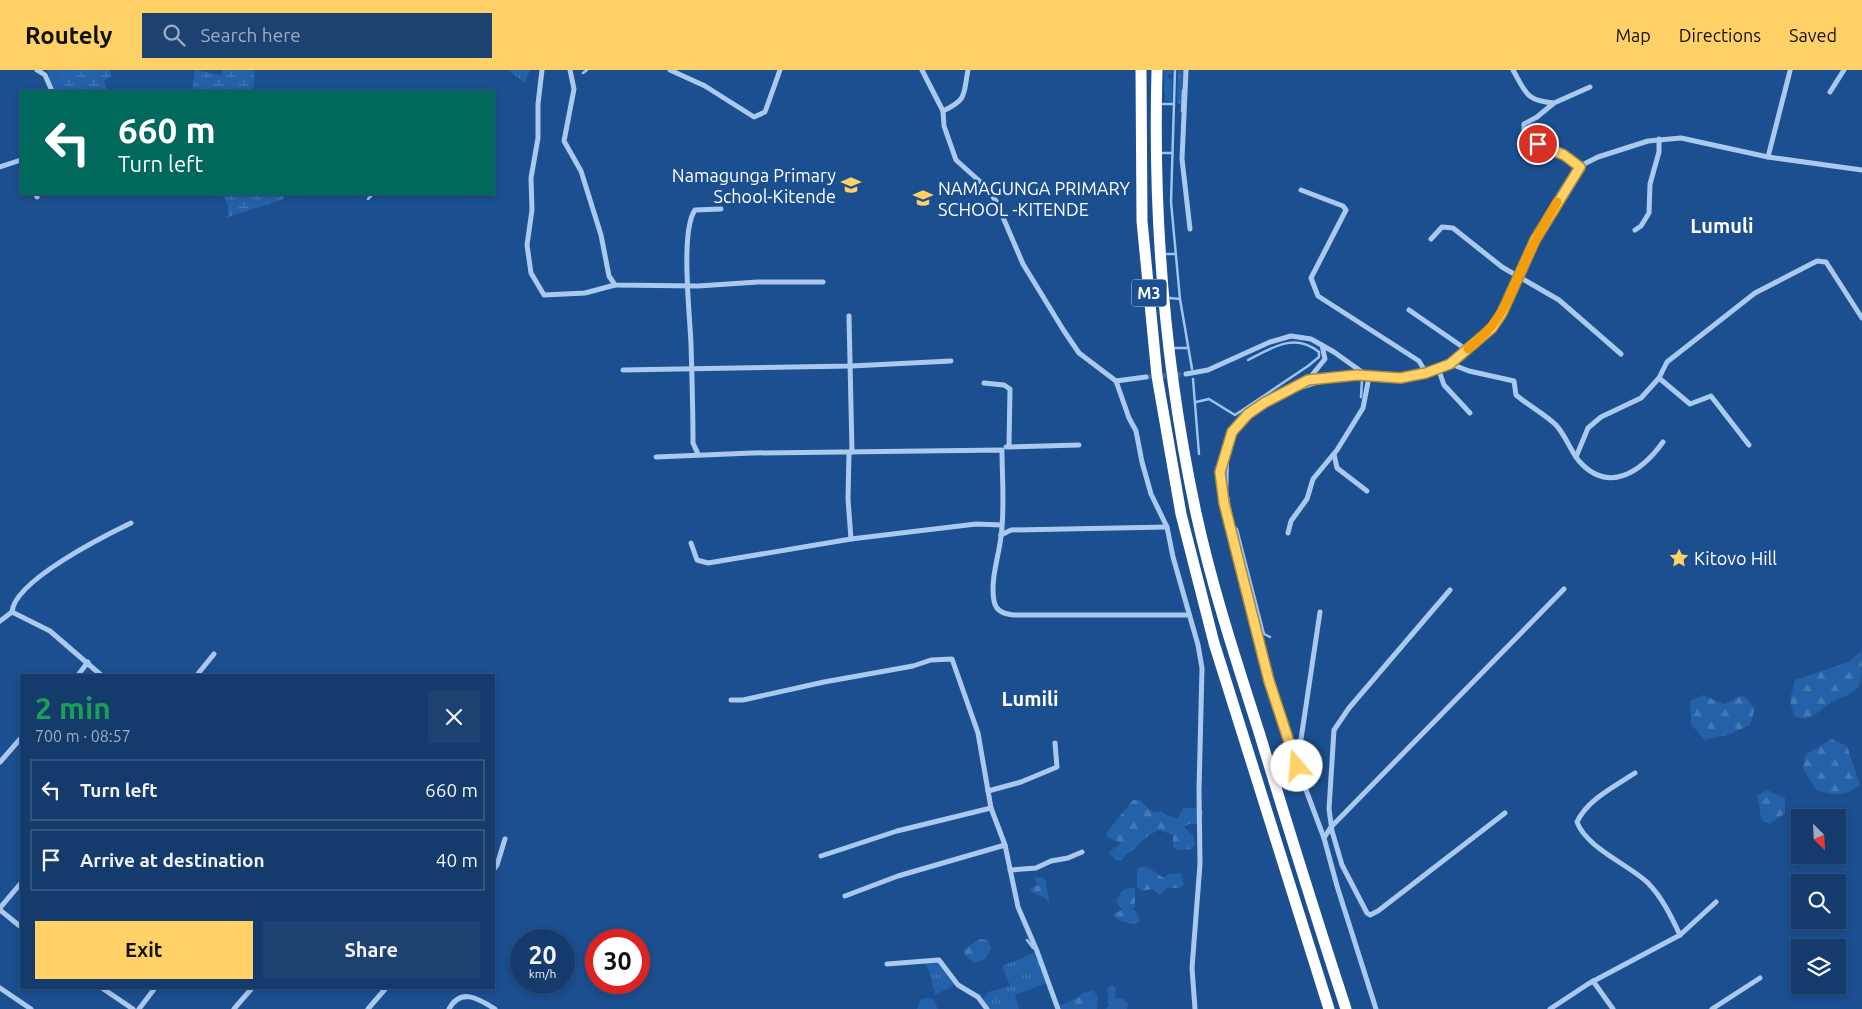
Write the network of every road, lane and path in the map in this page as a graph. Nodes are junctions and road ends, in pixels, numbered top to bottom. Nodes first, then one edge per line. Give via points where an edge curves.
1 (38, 70) edge
2 (542, 70) edge
3 (565, 70) edge
4 (571, 70) edge
5 (670, 70) edge
6 (780, 70) edge
7 (922, 70) edge
8 (968, 70) edge
9 (1140, 70) edge
10 (1157, 70) edge
11 (1186, 70) edge
12 (1512, 70) edge
13 (1844, 70) edge
14 (1790, 71) dead end
15 (1590, 87) dead end
16 (52, 90) edge
17 (1830, 92) dead end
18 (1554, 103) junction
19 (943, 111) junction
20 (1660, 139) junction
21 (1768, 157) junction
22 (20, 160) edge
23 (0, 167) edge
24 (1580, 167) junction
25 (1862, 170) edge
26 (1301, 190) dead end
27 (721, 209) dead end
28 (1190, 229) dead end
29 (1634, 230) dead end
30 (1431, 239) dead end
31 (1518, 277) junction
32 (823, 282) dead end
33 (615, 285) junction
34 (686, 286) junction
35 (1409, 310) dead end
36 (849, 316) dead end
37 (1862, 318) edge
38 (1322, 345) junction
39 (1467, 350) junction
40 (1621, 354) dead end
41 (951, 361) dead end
42 (1450, 364) junction
43 (851, 366) junction
44 (1438, 368) junction
45 (692, 369) junction
46 (623, 370) dead end
47 (1426, 373) junction
48 (1186, 374) tunnel mouth
49 (1369, 376) junction
50 (1146, 377) tunnel mouth
51 (1659, 378) junction
52 (1308, 380) junction
53 (1116, 381) junction
54 (984, 383) dead end
55 (1470, 414) dead end
56 (1663, 442) dead end
57 (1079, 445) dead end
58 (1749, 445) dead end
59 (1009, 446) junction
60 (1002, 450) junction
61 (850, 452) junction
62 (698, 454) junction
63 (1334, 454) junction
64 (656, 456) dead end
65 (1576, 457) junction
66 (1367, 491) dead end
67 (131, 523) dead end
68 (1002, 525) junction
69 (1167, 527) junction
70 (1288, 533) dead end
71 (1002, 535) junction
72 (851, 540) junction
73 (691, 543) dead end
74 (1564, 589) dead end
75 (1450, 590) dead end
76 (12, 612) junction
77 (1320, 612) dead end
78 (1188, 615) junction
79 (0, 621) edge
80 (214, 654) dead end
81 (88, 662) junction
82 (79, 674) edge
83 (100, 674) edge
84 (198, 674) edge
85 (731, 700) dead end
86 (20, 739) edge
87 (1055, 743) dead end
88 (0, 762) edge
89 (1297, 766) junction
90 (1635, 773) dead end
91 (988, 791) junction
92 (992, 808) junction
93 (1505, 813) dead end
94 (1331, 827) junction
95 (1324, 838) junction
96 (505, 839) dead end
97 (1004, 845) junction
98 (1082, 852) dead end
99 (821, 856) dead end
100 (495, 868) edge
101 (1010, 870) junction
102 (20, 884) edge
103 (845, 896) dead end
104 (1716, 902) dead end
105 (0, 909) edge
106 (20, 926) edge
107 (1680, 935) junction
108 (887, 964) dead end
109 (1760, 978) dead end
110 (1594, 981) junction
111 (0, 988) edge
112 (103, 989) edge
113 (155, 989) edge
114 (251, 989) edge
115 (385, 989) edge
116 (31, 1009) edge
117 (133, 1009) edge
118 (139, 1009) edge
119 (234, 1009) edge
120 (368, 1009) edge
121 (449, 1009) edge
122 (494, 1009) edge
123 (986, 1009) edge
124 (1058, 1009) edge
125 (1195, 1009) edge
126 (1329, 1009) edge
127 (1346, 1009) edge
128 (1376, 1009) edge
129 (1550, 1009) edge
130 (1613, 1009) edge
131 (1712, 1009) edge

1 - 16 street via 45,75
2 - 33 street via 532,210 526,245 531,273 544,295 585,293
3 - 4 street
4 - 33 street via 574,89 564,142 582,170 609,276
5 - 6 street via 705,86 754,117 765,112
7 - 19 street
8 - 19 street via 963,98
9 - 126 highway, M3 via 1142,221 1158,376 1181,514 1214,643
10 - 127 highway, M3 via 1155,155 1159,240 1173,373 1190,482 1199,526 1242,676
11 - 28 street via 1182,159
12 - 18 street via 1526,94 1536,102
13 - 17 street
14 - 21 street
15 - 18 street
18 - 24 street via 1524,124 1524,138 1564,155
19 - 53 street via 944,126 956,160 985,186 996,201 1023,264 1064,331 1080,353
20 - 21 street via 1681,138
20 - 24 street via 1598,157
20 - 29 street via 1650,184 1649,213 1641,226
21 - 25 street
22 - 23 street
24 - 31 street via 1535,240
26 - 47 street via 1343,206 1347,212 1311,278 1318,296 1419,361
27 - 34 street via 695,210 692,214
30 - 31 street via 1439,229 1450,227
31 - 39 street via 1492,328
31 - 40 street via 1560,300
32 - 34 street
33 - 34 street
34 - 45 street
35 - 39 street
36 - 43 street
37 - 51 street via 1826,262 1817,261 1754,293 1667,362
38 - 48 street via 1311,339 1291,336 1208,370
38 - 49 street
38 - 52 street via 1324,359
39 - 42 street
41 - 43 street
42 - 44 street
42 - 65 street via 1514,381 1515,394 1554,423
43 - 45 street
43 - 61 street
44 - 47 street
44 - 55 street via 1444,385
45 - 46 street
45 - 62 street via 693,443
47 - 49 street via 1400,378
49 - 52 street
49 - 63 street via 1363,408
50 - 53 street
51 - 58 street via 1690,404 1711,396
51 - 65 street via 1641,398 1606,414 1588,428
52 - 89 street via 1248,414 1232,432 1220,472 1232,537 1269,681
53 - 69 street via 1136,431 1151,494
54 - 59 street via 1004,385 1010,389
56 - 65 street via 1638,470 1615,478 1588,470
57 - 59 street
59 - 60 street
60 - 61 street
60 - 68 street
61 - 62 street
61 - 72 street via 848,499
62 - 64 street
63 - 66 street via 1337,468
63 - 70 street via 1313,480 1307,499 1291,521
67 - 76 street via 66,559 22,590
68 - 71 street
68 - 72 street via 976,524
69 - 71 street via 1011,530
69 - 78 street
71 - 78 street via 995,571 994,601 1003,613
72 - 73 street via 708,563 697,560
74 - 94 street
75 - 94 street via 1334,730 1329,809
76 - 79 street
76 - 81 street via 50,631
77 - 89 street
78 - 125 street via 1202,668 1200,864 1192,968
80 - 84 street
81 - 82 street
81 - 83 street
85 - 91 street via 932,660 952,659 977,727
86 - 88 street
87 - 91 street via 1057,767
89 - 95 street
90 - 107 street via 1598,798 1581,813 1577,822 1584,836 1648,883 1668,907
91 - 92 street
92 - 97 street
92 - 99 street via 897,832
93 - 94 street via 1370,915 1342,864
94 - 95 street
95 - 128 street
96 - 100 street
97 - 101 street
97 - 103 street via 898,876
98 - 101 street via 1036,868
101 - 124 street via 1020,913 1038,951
102 - 105 street
104 - 107 street
105 - 106 street
107 - 110 street
108 - 123 street via 939,960 958,985 978,997
109 - 131 street
110 - 129 street
110 - 130 street
111 - 116 street
112 - 117 street
113 - 118 street
114 - 119 street
115 - 120 street
121 - 122 street via 458,999 467,996 477,997

